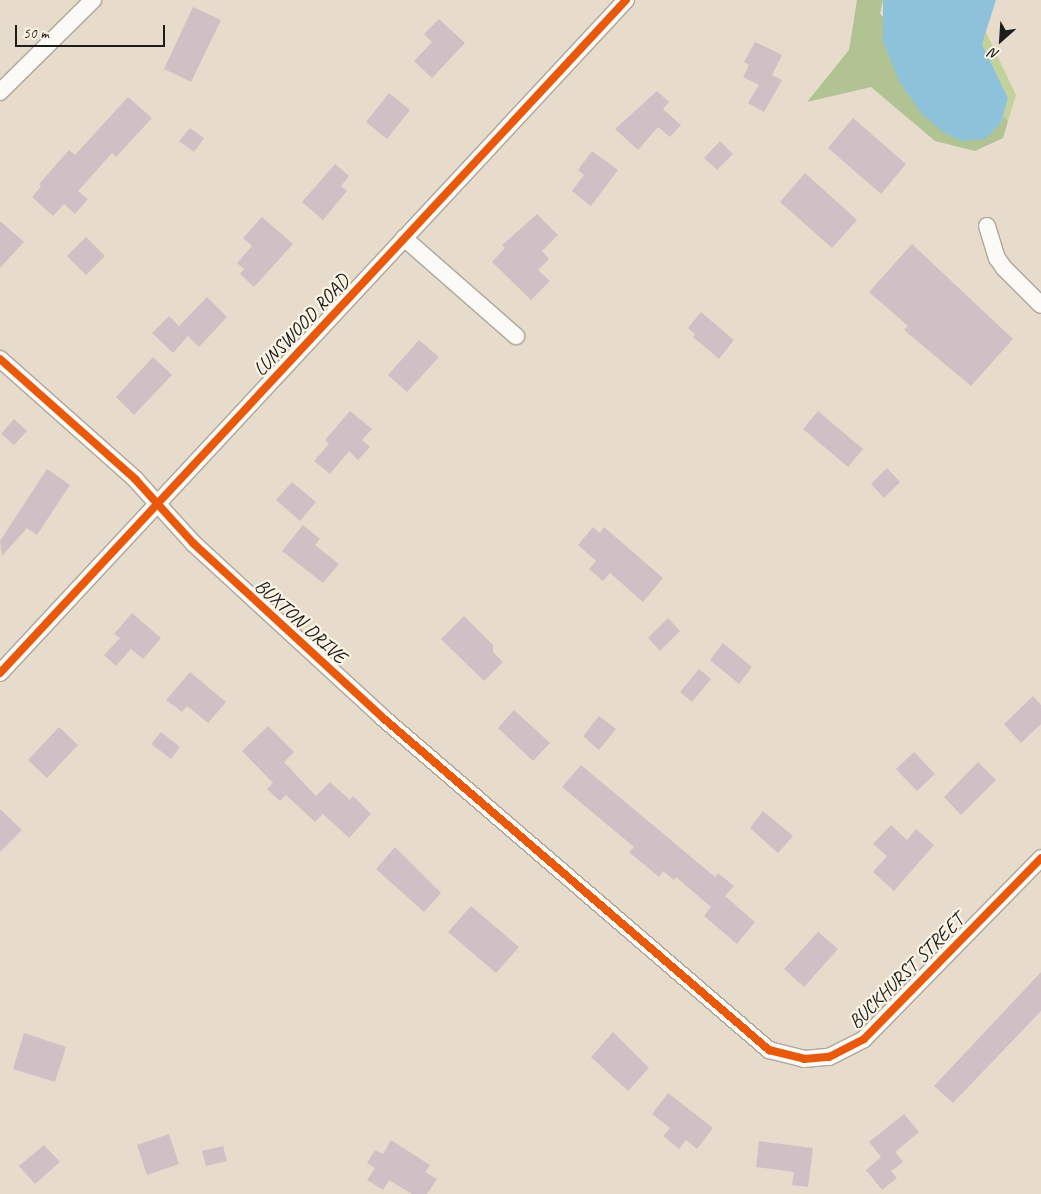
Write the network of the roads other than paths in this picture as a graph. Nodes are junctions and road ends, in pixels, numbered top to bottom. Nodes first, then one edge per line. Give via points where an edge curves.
1 (93, 0) edge
2 (626, 0) edge
3 (0, 92) edge
4 (987, 226) dead end
5 (404, 238) junction
6 (1041, 305) edge
7 (516, 336) dead end
8 (0, 359) edge
9 (158, 503) junction
10 (0, 674) edge
11 (1038, 866) edge
12 (590, 897) joint

1 - 3 street
2 - 5 street, LUNSWOOD ROAD
4 - 6 street via 997,258
5 - 7 street
5 - 9 street, LUNSWOOD ROAD
8 - 9 street, BUXTON DRIVE
9 - 10 street, LUNSWOOD ROAD
9 - 12 street, BUXTON DRIVE via 193,543 246,594
11 - 12 street, BUCKHURST STREET via 864,1039 828,1057 804,1059 770,1050 753,1039

